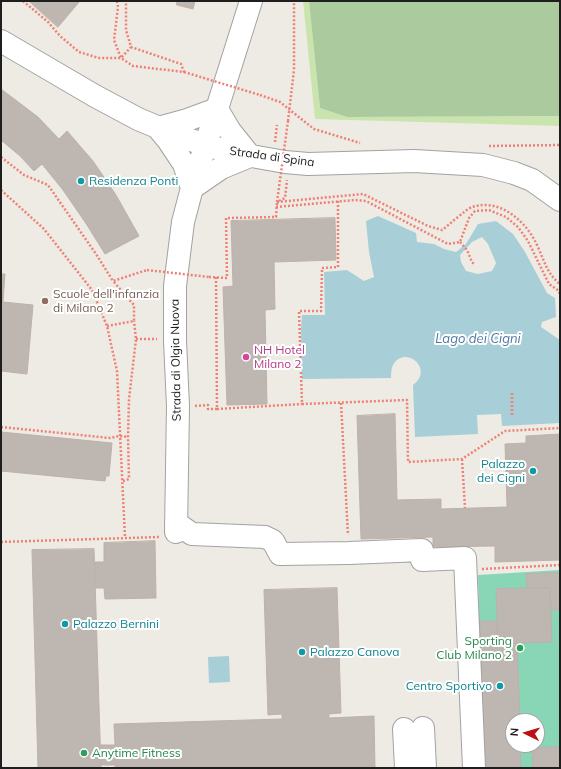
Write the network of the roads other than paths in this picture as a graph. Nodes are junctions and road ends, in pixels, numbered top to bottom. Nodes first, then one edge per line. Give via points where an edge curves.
1 (251, 1) edge
2 (1, 41) edge
3 (217, 109) junction
4 (158, 128) junction
5 (205, 145) junction
6 (250, 156) junction
7 (192, 188) junction
8 (560, 200) edge
9 (406, 768) edge
10 (425, 768) edge
11 (474, 768) edge

1 - 3 street, Strada di Olgia Nuova
2 - 4 street, Strada di Spina via 95,96
3 - 4 street
3 - 5 street, Strada di Olgia Nuova
3 - 6 street via 230,131
4 - 5 street, Strada di Spina
4 - 7 street via 184,164
5 - 6 street, Strada di Spina
5 - 7 street, Strada di Olgia Nuova
6 - 7 street via 221,168
6 - 8 street, Strada di Spina via 308,164 414,161 483,165 532,180
7 - 11 street, Strada di Olgia Nuova via 183,222 175,286 178,406 176,528 192,534 265,537 273,540 280,554 422,550 422,560 466,558
9 - 10 street via 413,729

